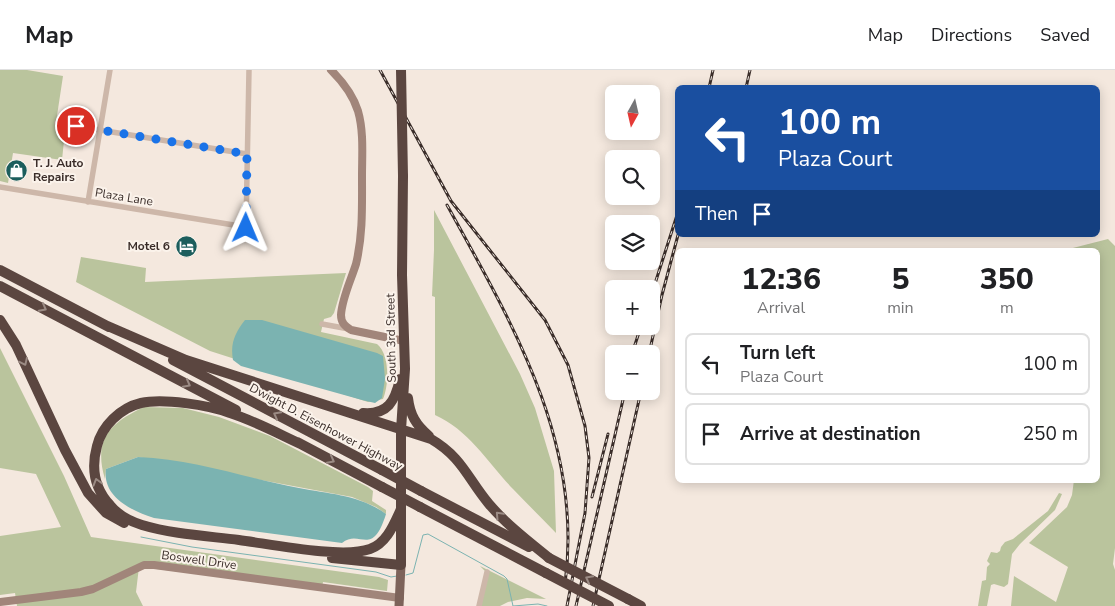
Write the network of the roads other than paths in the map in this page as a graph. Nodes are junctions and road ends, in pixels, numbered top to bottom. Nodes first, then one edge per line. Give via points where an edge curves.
1 (110, 70) edge
2 (249, 70) edge
3 (331, 70) edge
4 (401, 70) edge
5 (57, 123) dead end
6 (100, 130) junction
7 (247, 154) junction
8 (0, 186) edge
9 (88, 202) junction
10 (0, 270) edge
11 (0, 286) edge
12 (0, 320) edge
13 (103, 324) junction
14 (322, 324) dead end
15 (351, 330) junction
16 (404, 341) junction
17 (405, 361) junction
18 (405, 378) junction
19 (353, 413) junction
20 (401, 430) junction
21 (431, 439) junction
22 (302, 445) junction
23 (401, 509) junction
24 (324, 551) junction
25 (549, 558) junction
26 (401, 572) junction
27 (487, 572) dead end
28 (0, 602) edge
29 (399, 602) edge
30 (9, 603) edge
31 (479, 606) edge
32 (609, 606) edge
33 (641, 606) edge

1 - 6 street
2 - 7 street
3 - 15 street via 354,100 362,134 361,236 341,316 344,325
4 - 16 highway, South 3rd Street, bridge
5 - 6 street
6 - 7 street
6 - 9 street
7 - 9 street, Plaza Lane via 246,228
8 - 9 street, Plaza Lane
10 - 13 highway, Dwight D. Eisenhower Highway
11 -> 22 highway
12 -> 26 highway via 16,344 88,493 106,513 127,525 162,535 359,561
13 - 19 highway via 186,360
25 -> 13 highway, Dwight D. Eisenhower Highway, bridge
14 - 15 street
15 - 16 street
16 - 17 highway, South 3rd Street
17 - 18 highway, South 3rd Street
17 - 19 highway via 390,404 376,413
18 - 20 highway, South 3rd Street
18 - 21 highway via 413,420
19 - 20 highway
20 - 21 highway
20 - 23 highway, South 3rd Street
25 -> 21 highway via 510,526 488,503 451,452
24 -> 22 highway via 142,525 126,519 110,506 94,477 94,459 103,430 124,410 140,403 205,406 230,413
22 -> 32 highway, bridge
23 - 24 highway via 392,529 370,549
23 - 26 highway, South 3rd Street
24 - 26 highway
33 -> 25 highway, Dwight D. Eisenhower Highway, bridge
26 - 29 main road, South 3rd Street
27 - 31 street
28 - 30 street, Boswell Drive
29 - 30 street, Boswell Drive via 144,565 93,589

